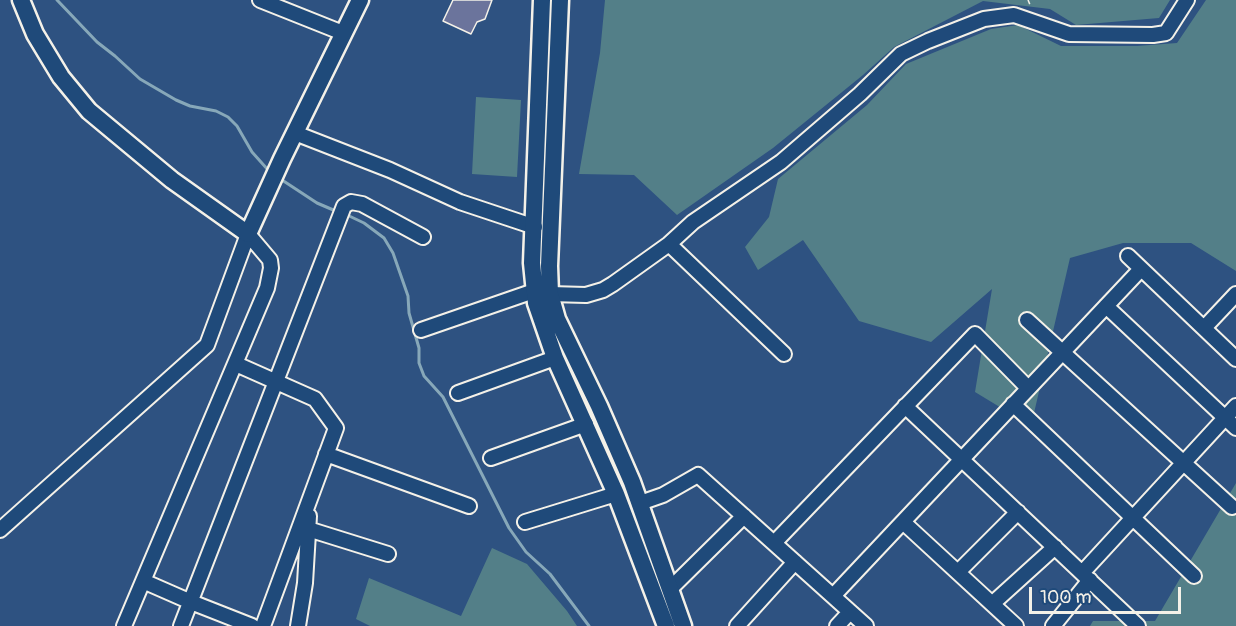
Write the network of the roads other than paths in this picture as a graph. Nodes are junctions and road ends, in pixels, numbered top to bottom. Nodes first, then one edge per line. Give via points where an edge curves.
1 (21, 0) edge
2 (260, 0) edge
3 (360, 0) edge
4 (542, 0) edge
5 (560, 0) edge
6 (1187, 0) edge
7 (343, 33) junction
8 (549, 37) junction
9 (295, 133) junction
10 (535, 227) junction
11 (248, 234) junction
12 (423, 237) dead end
13 (669, 244) junction
14 (1128, 256) dead end
15 (1141, 269) junction
16 (542, 293) junction
17 (1236, 294) edge
18 (1106, 306) junction
19 (1027, 320) dead end
20 (1204, 328) junction
21 (421, 330) dead end
22 (1062, 352) junction
23 (784, 354) dead end
24 (555, 358) junction
25 (1236, 359) edge
26 (236, 364) junction
27 (276, 382) junction
28 (1028, 388) junction
29 (458, 393) dead end
30 (1013, 405) junction
31 (905, 406) junction
32 (1236, 406) edge
33 (1225, 418) junction
34 (585, 424) junction
35 (1236, 428) edge
36 (326, 454) junction
37 (490, 458) dead end
38 (962, 459) junction
39 (1184, 463) junction
40 (616, 494) junction
41 (309, 502) junction
42 (640, 503) junction
43 (469, 506) dead end
44 (1232, 507) dead end
45 (622, 510) junction
46 (1018, 512) junction
47 (744, 516) junction
48 (1133, 518) junction
49 (525, 522) dead end
50 (903, 522) junction
51 (308, 529) junction
52 (0, 530) edge
53 (774, 543) junction
54 (1055, 547) junction
55 (388, 554) dead end
56 (795, 562) junction
57 (958, 573) junction
58 (1194, 576) dead end
59 (1086, 577) junction
60 (143, 581) junction
61 (670, 589) junction
62 (833, 596) junction
63 (191, 602) junction
64 (992, 603) junction
65 (850, 612) junction
66 (124, 626) edge
67 (181, 626) edge
68 (252, 626) edge
69 (263, 626) edge
70 (298, 626) edge
71 (666, 626) edge
72 (683, 626) edge
73 (736, 626) edge
74 (837, 626) edge
75 (866, 626) edge
76 (1016, 626) edge
77 (1053, 626) edge
78 (1138, 626) edge

1 - 11 main road via 35,34 88,111 172,180
2 - 7 street
3 - 7 main road
4 - 8 main road
5 - 8 main road
6 - 13 street via 1166,33 1069,34 1014,15 984,19 919,45 901,54 781,162 693,222
7 - 9 main road
8 - 10 main road
8 - 16 main road via 549,266
9 - 10 street via 460,202
9 - 11 main road
10 - 16 main road via 532,263
11 - 26 street via 267,255 271,268 267,288
11 - 52 street via 207,345
12 - 27 street via 362,204 351,202 342,212
13 - 16 street via 603,290 586,296
13 - 23 street
14 - 15 street
15 - 18 street
15 - 20 street
16 - 21 street
16 - 24 main road via 541,320
16 - 42 main road via 599,406
17 - 20 street
18 - 22 street
18 - 33 street
19 - 22 street
20 - 25 street
22 - 28 street
22 - 39 street
24 - 29 street
24 - 34 main road
26 - 27 street
26 - 60 street
27 - 36 street via 315,399 336,428
27 - 63 street
28 - 30 street
28 - 31 street via 975,334
30 - 38 street
30 - 48 street
31 - 38 street
31 - 53 street
32 - 33 street
33 - 35 street
33 - 39 street
34 - 37 street
34 - 40 main road
36 - 41 street
36 - 43 street
38 - 46 street
38 - 50 street
39 - 44 street
39 - 48 street
40 - 45 main road
40 - 49 street
41 - 51 street
41 - 69 street
42 - 45 main road
42 - 47 street via 698,475
42 - 61 main road
45 - 71 main road
46 - 54 street
46 - 57 street
47 - 53 street
47 - 61 street
48 - 58 street
48 - 59 street
50 - 57 street
50 - 62 street
51 - 55 street
51 - 70 street
53 - 56 street
54 - 59 street
54 - 64 street
56 - 62 street
56 - 73 street
57 - 64 street
59 - 77 street
59 - 78 street
60 - 63 street
60 - 66 street
61 - 72 main road
62 - 65 street
63 - 67 street
63 - 68 street
64 - 76 street
65 - 74 street
65 - 75 street

